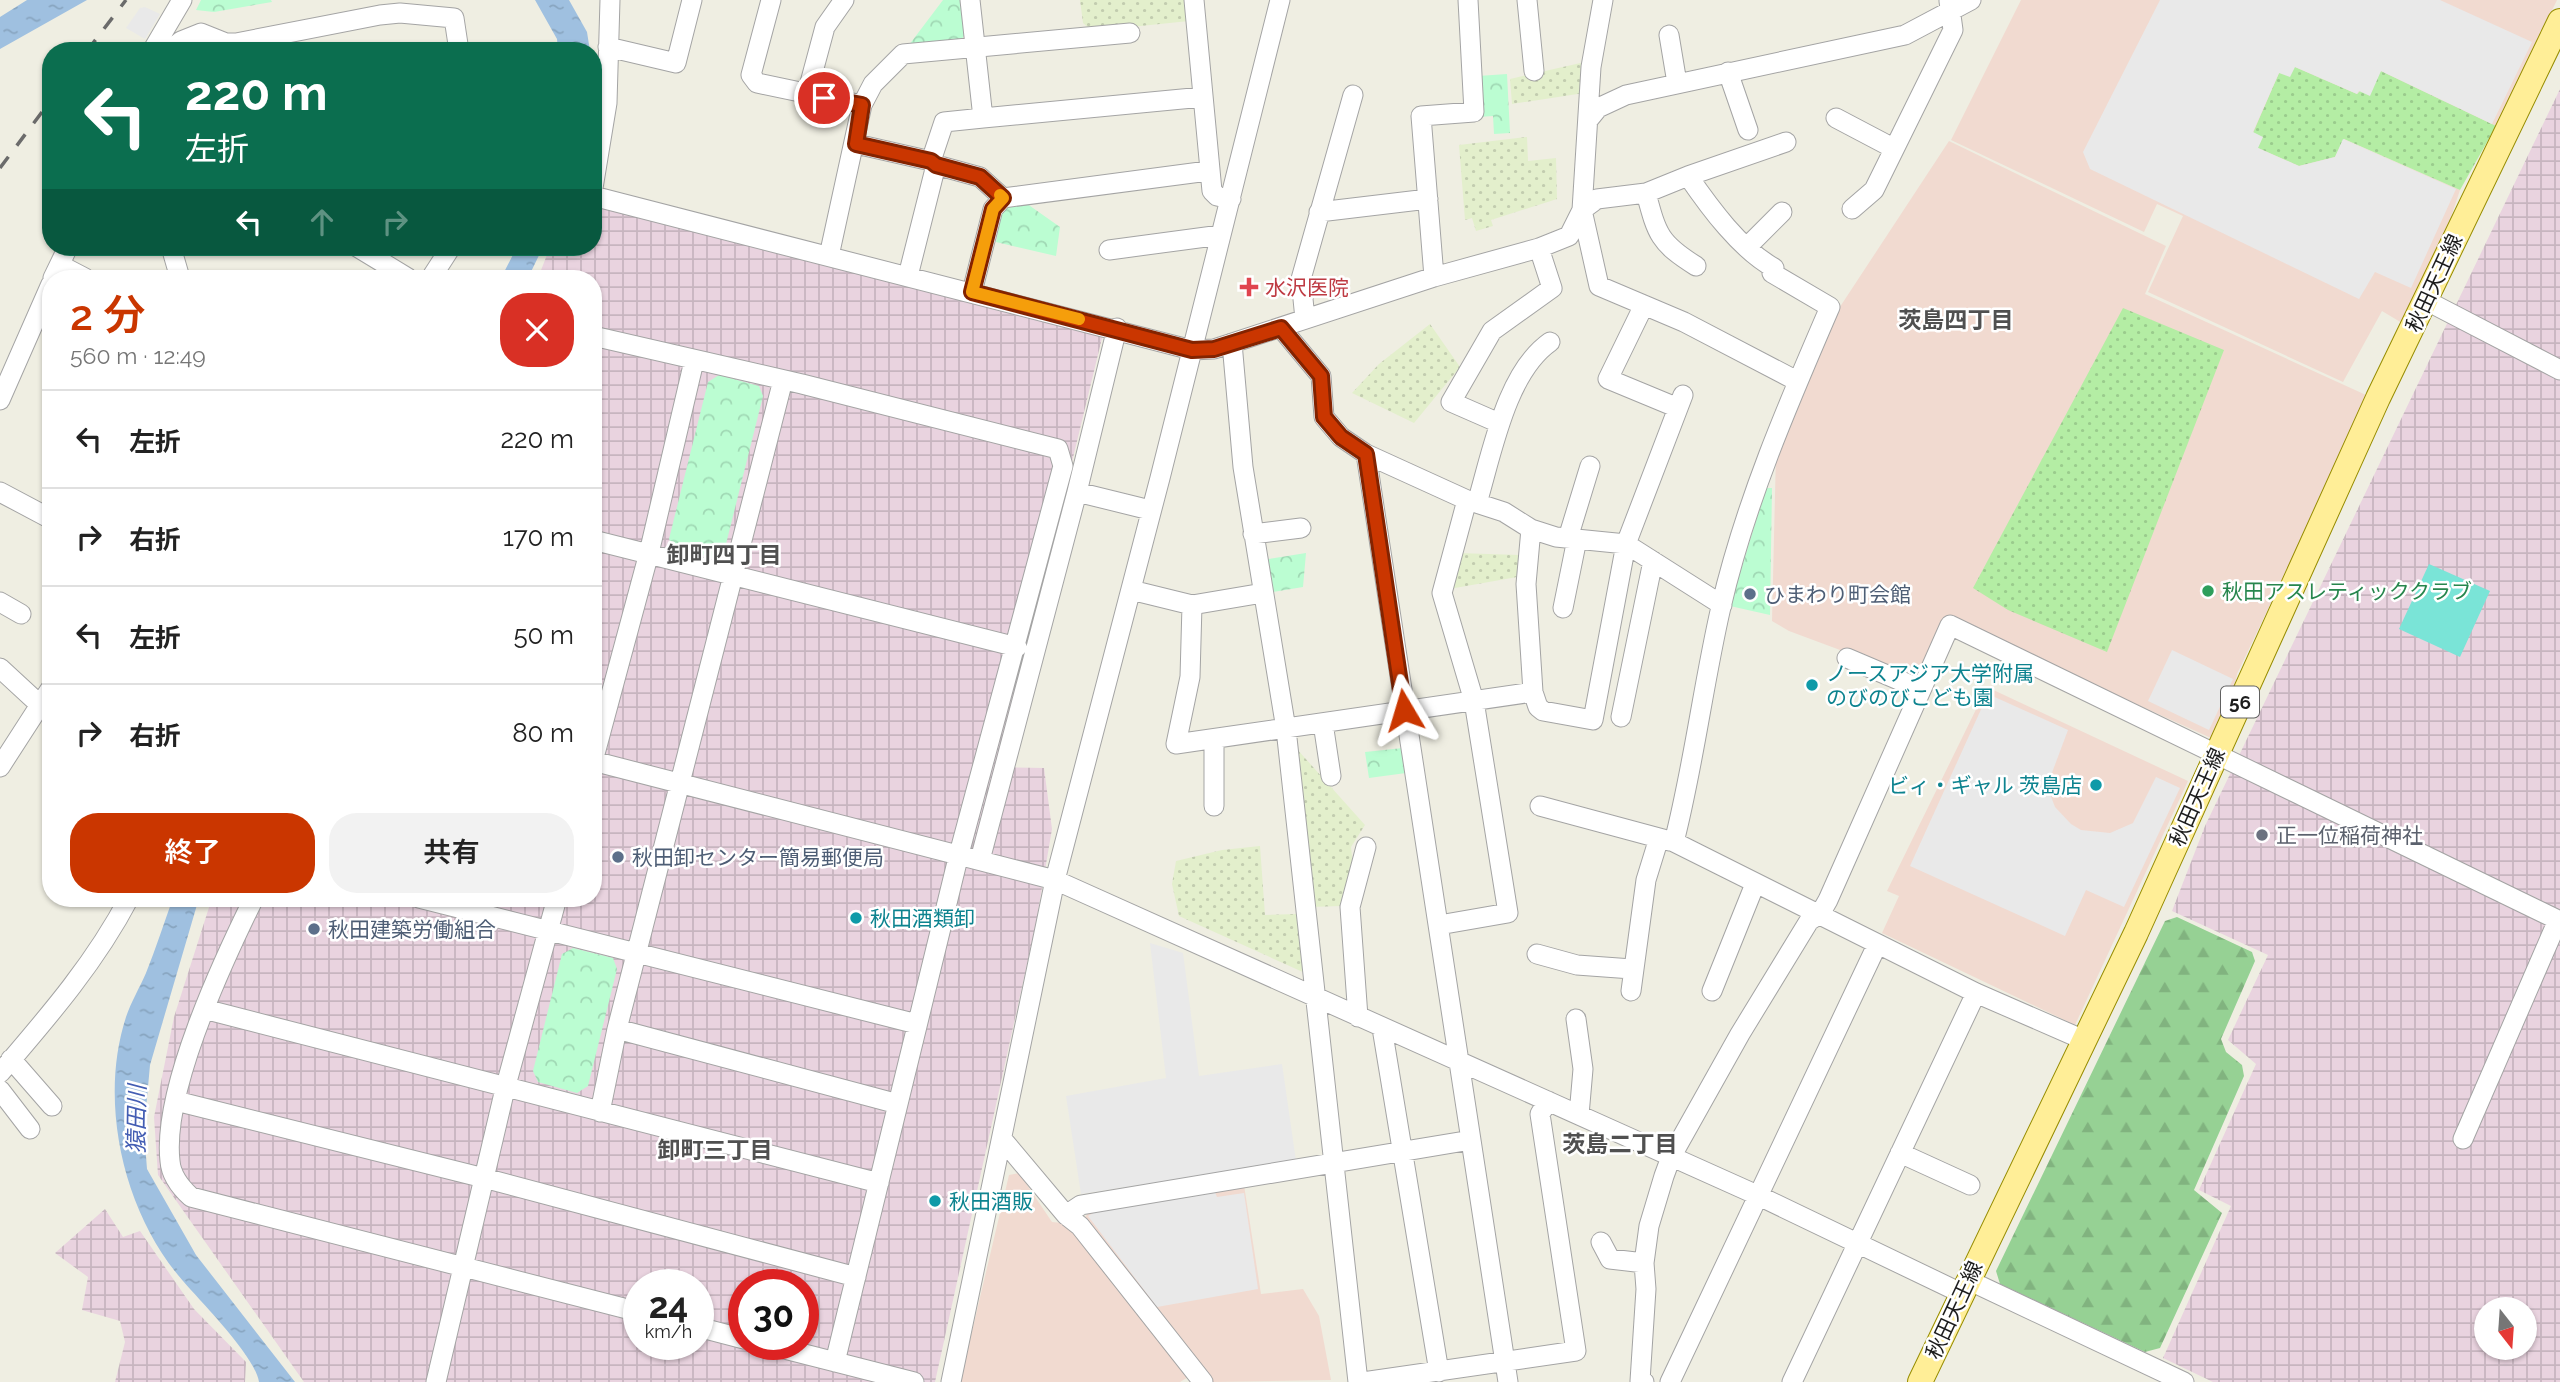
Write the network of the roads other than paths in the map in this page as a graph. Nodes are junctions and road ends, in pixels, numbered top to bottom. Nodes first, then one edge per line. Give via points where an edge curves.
1 (610, 0) edge
2 (692, 0) edge
3 (771, 0) edge
4 (844, 0) edge
5 (970, 0) edge
6 (1194, 0) edge
7 (1280, 0) edge
8 (1468, 0) edge
9 (1527, 0) edge
10 (1603, 0) edge
11 (1971, 0) edge
12 (179, 6) edge
13 (1950, 6) edge
14 (2560, 22) edge
15 (201, 33) junction
16 (1130, 33) dead end
17 (1669, 35) dead end
18 (157, 42) edge
19 (180, 42) edge
20 (224, 42) edge
21 (285, 42) edge
22 (458, 42) edge
23 (975, 46) junction
24 (608, 47) junction
25 (1534, 71) dead end
26 (1728, 72) junction
27 (1677, 83) junction
28 (807, 94) junction
29 (1353, 95) dead end
30 (1203, 97) junction
31 (862, 105) junction
32 (983, 118) junction
33 (1836, 118) dead end
34 (1589, 119) junction
35 (1748, 130) dead end
36 (602, 133) edge
37 (1786, 142) dead end
38 (856, 144) junction
39 (1893, 148) junction
40 (933, 163) junction
41 (1208, 171) junction
42 (1688, 176) junction
43 (1646, 193) junction
44 (602, 198) edge
45 (1003, 198) junction
46 (1231, 199) junction
47 (1428, 200) junction
48 (1852, 209) dead end
49 (1582, 210) junction
50 (1319, 212) junction
51 (1782, 212) dead end
52 (1221, 235) junction
53 (1748, 246) junction
54 (1539, 248) junction
55 (1109, 250) dead end
56 (372, 256) edge
57 (829, 256) junction
58 (1696, 266) dead end
59 (395, 270) edge
60 (908, 276) junction
61 (1434, 277) junction
62 (972, 292) junction
63 (2427, 301) junction
64 (1644, 305) junction
65 (1305, 319) junction
66 (42, 320) edge
67 (1117, 328) junction
68 (1281, 328) junction
69 (602, 338) edge
70 (1550, 342) dead end
71 (1232, 343) junction
72 (1192, 350) junction
73 (694, 361) junction
74 (2560, 370) edge
75 (783, 380) junction
76 (1797, 381) junction
77 (0, 400) edge
78 (1500, 423) junction
79 (1366, 454) junction
80 (1590, 466) dead end
81 (0, 492) edge
82 (1077, 492) junction
83 (1472, 501) junction
84 (1150, 510) junction
85 (42, 514) edge
86 (1301, 528) dead end
87 (1531, 529) junction
88 (1253, 534) junction
89 (1573, 538) junction
90 (602, 542) edge
91 (1626, 544) junction
92 (649, 554) junction
93 (1653, 561) junction
94 (734, 574) junction
95 (1131, 590) junction
96 (1263, 593) junction
97 (0, 602) edge
98 (1192, 604) junction
99 (1722, 605) junction
100 (1563, 608) dead end
101 (21, 614) dead end
102 (1017, 647) junction
103 (1847, 658) dead end
104 (0, 668) edge
105 (1920, 689) junction
106 (1533, 692) junction
107 (42, 694) edge
108 (42, 701) edge
109 (1474, 701) junction
110 (1404, 710) junction
111 (1621, 717) dead end
112 (1323, 723) junction
113 (602, 728) edge
114 (1286, 729) junction
115 (1214, 739) junction
116 (2216, 753) junction
117 (602, 763) edge
118 (0, 766) edge
119 (1331, 776) dead end
120 (680, 782) junction
121 (1214, 806) dead end
122 (1539, 806) dead end
123 (1666, 840) junction
124 (1366, 847) dead end
125 (960, 854) junction
126 (980, 860) junction
127 (1055, 880) junction
128 (1755, 884) junction
129 (124, 907) edge
130 (250, 907) edge
131 (454, 907) edge
132 (555, 907) edge
133 (1820, 914) junction
134 (2559, 920) edge
135 (1439, 925) junction
136 (548, 931) junction
137 (1877, 944) junction
138 (637, 951) junction
139 (1537, 954) dead end
140 (1632, 969) junction
141 (1631, 991) dead end
142 (1712, 991) dead end
143 (1976, 993) junction
144 (1314, 996) junction
145 (204, 1009) junction
146 (1358, 1017) junction
147 (1576, 1019) dead end
148 (917, 1024) junction
149 (1382, 1028) junction
150 (617, 1030) junction
151 (2084, 1040) junction
152 (1459, 1059) junction
153 (4, 1065) edge
154 (505, 1089) junction
155 (0, 1090) edge
156 (176, 1101) junction
157 (1548, 1101) junction
158 (898, 1104) junction
159 (52, 1106) dead end
160 (600, 1112) junction
161 (1579, 1115) junction
162 (30, 1129) dead end
163 (2463, 1139) dead end
164 (1003, 1140) junction
165 (1471, 1140) junction
166 (1401, 1152) junction
167 (1900, 1153) junction
168 (1671, 1157) junction
169 (1334, 1164) junction
170 (484, 1178) junction
171 (879, 1183) junction
172 (1970, 1185) dead end
173 (1757, 1195) junction
174 (1066, 1215) junction
175 (1601, 1242) dead end
176 (1857, 1243) junction
177 (1644, 1263) junction
178 (462, 1267) junction
179 (856, 1277) junction
180 (1964, 1286) junction
181 (623, 1308) edge
182 (819, 1358) edge
183 (1507, 1361) junction
184 (835, 1362) junction
185 (1439, 1372) junction
186 (436, 1382) edge
187 (914, 1382) edge
188 (951, 1382) edge
189 (1203, 1382) edge
190 (1360, 1382) edge
191 (1508, 1382) edge
192 (1644, 1382) edge
193 (1670, 1382) edge
194 (1793, 1382) edge
195 (1920, 1382) edge
196 (2183, 1382) edge

1 - 24 street
2 - 24 street via 676,63
3 - 28 street via 751,75 757,83
4 - 28 street via 825,27
5 - 23 street
6 - 30 street
7 - 46 street
8 - 47 street via 1474,112 1421,116
9 - 25 street
10 - 34 street via 1591,67
11 - 13 street
12 - 15 street
12 - 18 street
13 - 26 street via 1905,35
13 - 39 street via 1953,30
14 - 63 main road, 秋田天王線 / 56
15 - 19 street
15 - 20 street
16 - 23 street
17 - 27 street
21 - 22 street via 400,13 454,18
23 - 31 street via 903,54 873,83
23 - 32 street
24 - 36 street
26 - 27 street
26 - 35 street
27 - 34 street via 1611,99
28 - 31 street
29 - 50 street
30 - 32 street
30 - 41 street
31 - 38 street
32 - 40 street via 944,122
33 - 39 street
34 - 49 street
37 - 42 street
38 - 40 street
38 - 57 street
39 - 48 street via 1874,190
40 - 45 street via 980,177
40 - 60 street
41 - 45 street
41 - 46 street via 1212,191 1217,197
42 - 43 street
42 - 53 street via 1714,214
43 - 49 street via 1597,199
43 - 58 street via 1657,233
44 - 57 street
45 - 62 street via 993,209
46 - 52 street
47 - 50 street
47 - 61 street
49 - 54 street via 1569,236
49 - 64 street via 1599,286
50 - 65 street via 1301,279
51 - 53 street
52 - 55 street
52 - 72 street
53 - 76 street via 1774,268 1773,273 1830,307
54 - 61 street
54 - 78 street via 1552,288 1492,331 1451,402
56 - 59 street
57 - 60 street
60 - 62 street
61 - 65 street
62 - 67 street
63 - 74 street
63 - 116 main road, 秋田天王線 / 56
64 - 76 street
64 - 91 street via 1608,379 1680,401
65 - 68 street
66 - 77 street
67 - 72 street
67 - 82 street
68 - 71 street
68 - 79 street via 1321,376 1324,417 1341,437
69 - 73 street
70 - 78 street via 1536,352
71 - 72 street
71 - 88 street via 1242,467
72 - 84 street
73 - 75 street
73 - 92 street
75 - 94 street
75 - 102 street via 1058,449 1063,466
76 - 99 street via 1773,439
78 - 83 street
79 - 83 street
79 - 110 street
80 - 89 street
81 - 85 street
82 - 84 street
82 - 126 street
83 - 87 street via 1504,512
83 - 109 street via 1442,593
84 - 95 street
86 - 88 street
87 - 89 street
87 - 106 street via 1526,584
88 - 96 street
89 - 91 street
89 - 100 street
90 - 92 street
91 - 93 street
91 - 106 street via 1593,720 1543,711
92 - 94 street
92 - 113 street
93 - 99 street
93 - 111 street
94 - 102 street
94 - 120 street
95 - 98 street
95 - 127 street
96 - 98 street
96 - 114 street
97 - 101 street
98 - 115 street via 1191,677 1176,744
99 - 123 street via 1689,783
102 - 125 street
103 - 105 street
104 - 107 street
105 - 116 street via 1950,625
105 - 133 street
106 - 109 street
108 - 118 street
109 - 110 street
109 - 135 street via 1508,913
110 - 112 street
110 - 135 street
112 - 114 street
112 - 119 street
114 - 115 street
114 - 144 street
115 - 121 street
116 - 134 street
116 - 151 main road, 秋田天王線 / 56
117 - 120 street
120 - 125 street
120 - 138 street
122 - 123 street
123 - 128 street
123 - 140 street via 1646,880
124 - 146 street via 1350,907
125 - 126 street
125 - 148 street
126 - 127 street
127 - 144 street
127 - 164 street
128 - 133 street
128 - 142 street
129 - 153 street via 74,987
130 - 145 street
131 - 136 street
132 - 136 street
133 - 137 street
133 - 168 street via 1809,921
134 - 163 street
135 - 152 street
136 - 138 street
136 - 154 street
137 - 143 street
137 - 173 street
138 - 148 street
138 - 150 street
139 - 140 street via 1577,965
140 - 141 street
143 - 151 street
143 - 167 street
144 - 146 street
144 - 169 street
145 - 154 street
145 - 156 street
146 - 149 street
147 - 161 street via 1583,1069
148 - 158 street
149 - 152 street
149 - 166 street
150 - 158 street
150 - 160 street
151 - 180 main road, 秋田天王線 / 56
152 - 157 street
152 - 165 street
153 - 159 street
154 - 160 street
154 - 170 street
155 - 162 street
156 - 170 street
156 - 178 street via 170,1163 179,1186 191,1197
157 - 161 street
157 - 183 street via 1540,1114 1576,1352
158 - 171 street
160 - 171 street
161 - 168 street
164 - 174 street
164 - 188 street
165 - 166 street
165 - 183 street
166 - 169 street
166 - 185 street
167 - 172 street
167 - 176 street
168 - 173 street
168 - 177 street via 1649,1226
169 - 174 street via 1081,1205
169 - 190 street
170 - 178 street
170 - 179 street
171 - 179 street
173 - 176 street
173 - 193 street
174 - 189 street via 1080,1226
175 - 177 street via 1610,1259
176 - 180 street
176 - 194 street
177 - 192 street via 1640,1381
178 - 181 street
178 - 186 street
179 - 184 street
180 - 195 main road, 秋田天王線 / 56
180 - 196 street
182 - 184 street
183 - 185 street
183 - 191 street
184 - 187 street
185 - 190 street

